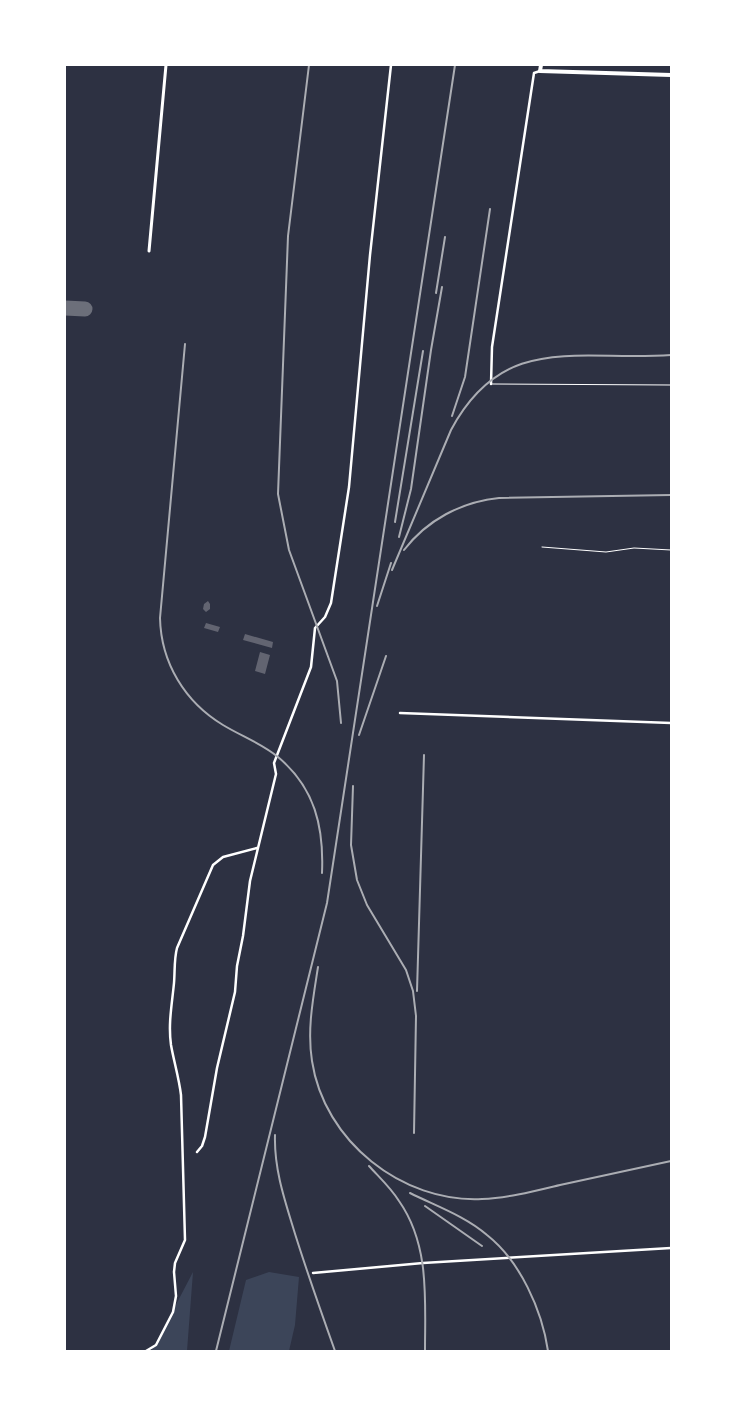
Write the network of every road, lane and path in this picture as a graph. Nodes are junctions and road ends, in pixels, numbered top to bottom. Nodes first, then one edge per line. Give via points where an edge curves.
1 (166, 65) edge
2 (391, 65) edge
3 (541, 65) edge
4 (540, 71) junction
5 (671, 75) edge
6 (149, 251) dead end
7 (491, 384) joint
8 (671, 385) edge
9 (542, 547) dead end
10 (671, 550) edge
11 (400, 713) dead end
12 (671, 723) edge
13 (257, 848) junction
14 (197, 1152) dead end
15 (671, 1248) edge
16 (313, 1273) dead end
17 (146, 1351) edge

1 - 6 street
2 - 13 street via 350,487 331,603 316,628 311,667 274,762 277,770 275,782
3 - 4 main road
4 - 5 main road
4 - 7 street via 534,73 492,347
7 - 8 lane
9 - 10 lane via 606,552 634,548
11 - 12 street
13 - 14 street via 233,1002 218,1060 205,1137
13 - 17 street via 223,857 213,865 175,955 169,1018 181,1095 185,1240 175,1263 173,1312 156,1345
15 - 16 street

